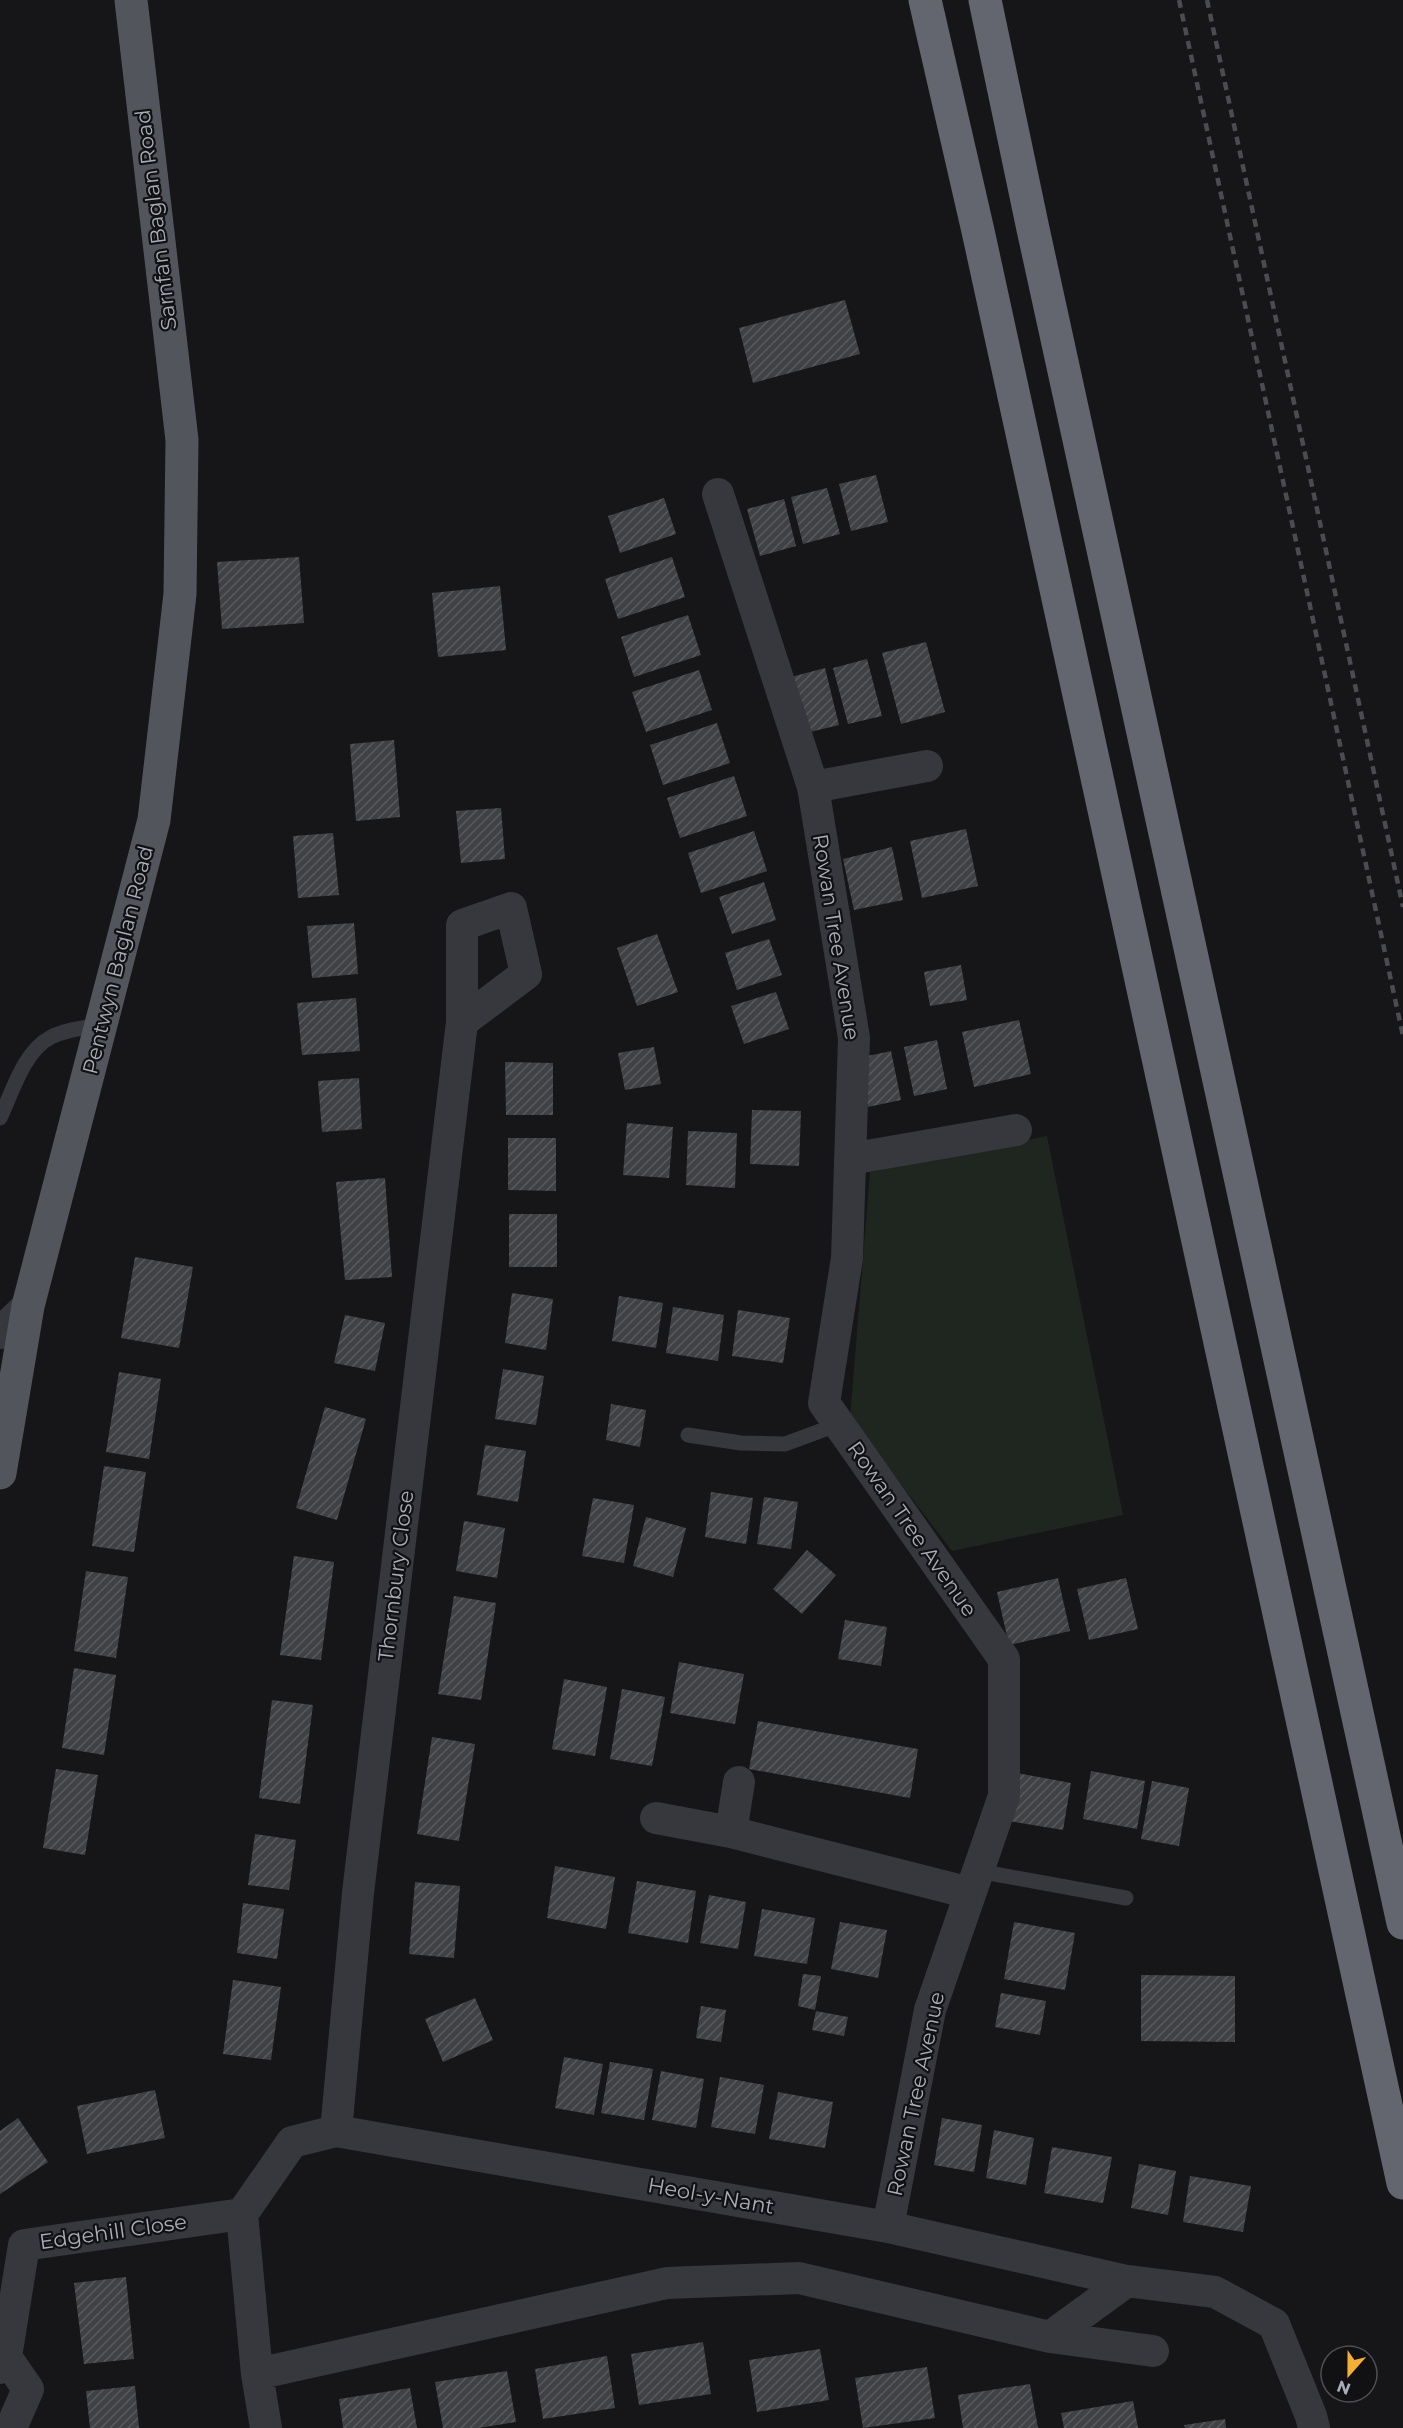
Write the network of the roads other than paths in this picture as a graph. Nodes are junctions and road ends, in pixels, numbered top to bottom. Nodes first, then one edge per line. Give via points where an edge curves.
1 (131, 0) edge
2 (925, 0) edge
3 (985, 0) edge
4 (182, 440) joint
5 (718, 494) dead end
6 (927, 766) dead end
7 (813, 787) junction
8 (462, 1022) dead end
9 (101, 1025) junction
10 (0, 1118) edge
11 (1016, 1130) dead end
12 (850, 1160) junction
13 (28, 1306) junction
14 (0, 1333) edge
15 (839, 1424) junction
16 (688, 1435) dead end
17 (0, 1473) edge
18 (739, 1782) dead end
19 (656, 1818) dead end
20 (731, 1832) junction
21 (974, 1882) junction
22 (1126, 1898) dead end
23 (1403, 1923) edge
24 (336, 2131) junction
25 (1403, 2183) edge
26 (242, 2214) junction
27 (888, 2227) junction
28 (1127, 2281) junction
29 (1050, 2337) junction
30 (1154, 2351) dead end
31 (3, 2363) edge
32 (257, 2374) junction
33 (11, 2428) edge
34 (266, 2428) edge
35 (1314, 2428) edge

1 - 4 main road, Sarnfan Baglan Road
2 - 25 highway
3 - 23 highway
4 - 9 main road, Pentwyn Baglan Road via 180,594 154,820
5 - 7 street, Rowan Tree Avenue
6 - 7 street
7 - 12 street, Rowan Tree Avenue via 854,1038
8 - 24 street, Thornbury Close via 358,1893
9 - 10 lane via 71,1030 36,1048
9 - 13 main road, Pentwyn Baglan Road
11 - 12 street
12 - 15 street, Rowan Tree Avenue via 847,1258 824,1403
13 - 14 street
13 - 17 main road, Pentwyn Baglan Road
15 - 16 lane via 784,1444 741,1443
15 - 21 street, Rowan Tree Avenue via 1004,1659 1004,1796
18 - 20 street
19 - 20 street
20 - 21 street
21 - 22 lane
21 - 27 street, Rowan Tree Avenue via 930,2010
24 - 26 street, Heol-y-Nant via 292,2142
24 - 27 street, Heol-y-Nant
26 - 31 street, Edgehill Close via 24,2245
26 - 32 street
27 - 28 street, Heol-y-Nant
28 - 29 street
28 - 35 street, Heol-y-Nant via 1215,2292 1274,2324
29 - 30 street
29 - 32 street via 799,2278 667,2283
31 - 33 street, Edgehill Close via 28,2389
32 - 34 street

